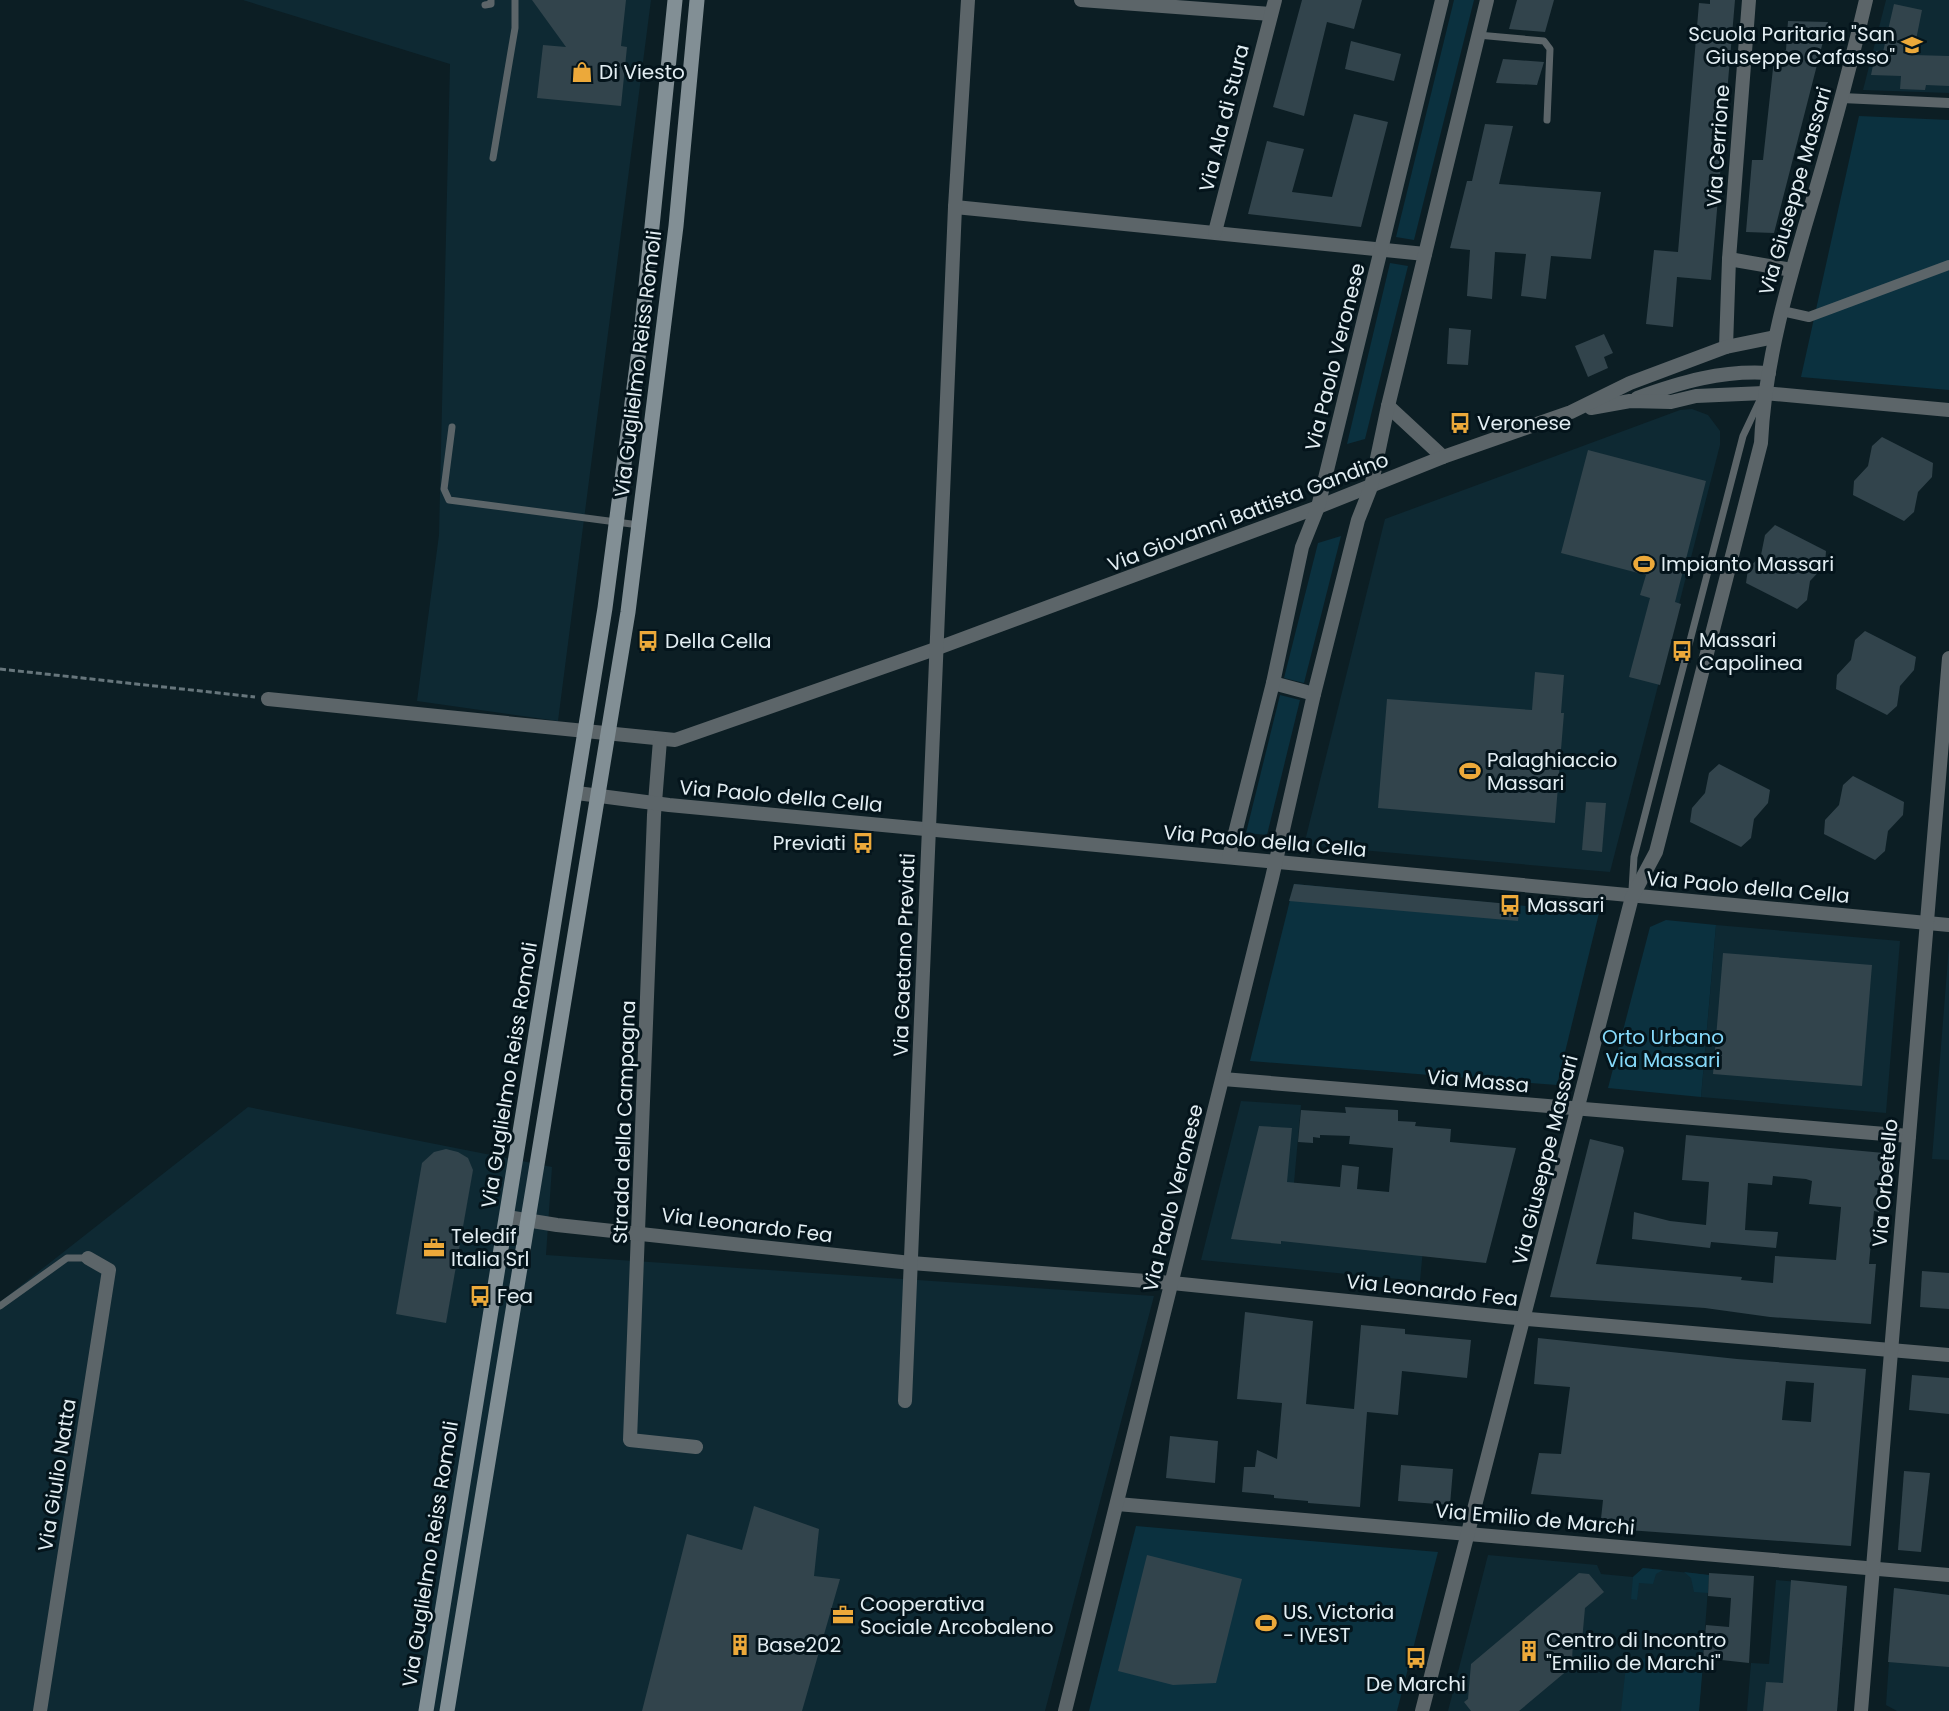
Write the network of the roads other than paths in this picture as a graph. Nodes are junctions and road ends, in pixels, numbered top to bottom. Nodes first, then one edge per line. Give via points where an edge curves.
1 (491, 0) edge
2 (515, 0) edge
3 (675, 0) edge
4 (697, 0) edge
5 (968, 0) edge
6 (1082, 0) edge
7 (1275, 0) edge
8 (1442, 0) edge
9 (1487, 0) edge
10 (1749, 0) edge
11 (1866, 0) edge
12 (484, 5) dead end
13 (1271, 14) junction
14 (1478, 35) junction
15 (1842, 98) junction
16 (1949, 103) edge
17 (1547, 120) dead end
18 (493, 158) dead end
19 (955, 207) junction
20 (1215, 232) junction
21 (1382, 249) junction
22 (1425, 254) junction
23 (1729, 259) junction
24 (1949, 265) edge
25 (1792, 270) junction
26 (1782, 311) junction
27 (1775, 337) junction
28 (1726, 347) junction
29 (1769, 373) junction
30 (1764, 393) junction
31 (1630, 401) junction
32 (1388, 406) junction
33 (1949, 410) edge
34 (1571, 412) junction
35 (452, 427) dead end
36 (1443, 457) junction
37 (1371, 487) junction
38 (1318, 507) junction
39 (617, 522) junction
40 (639, 525) junction
41 (938, 648) junction
42 (1949, 658) edge
43 (1273, 683) junction
44 (1314, 694) junction
45 (268, 699) road end
46 (587, 729) junction
47 (609, 732) junction
48 (660, 741) junction
49 (577, 793) junction
50 (598, 796) junction
51 (654, 803) junction
52 (928, 829) junction
53 (1229, 857) junction
54 (1276, 861) junction
55 (1632, 897) junction
56 (1927, 922) junction
57 (1949, 925) edge
58 (1223, 1079) junction
59 (1578, 1109) junction
60 (1909, 1136) junction
61 (507, 1217) junction
62 (528, 1220) junction
63 (640, 1232) junction
64 (88, 1258) joint
65 (911, 1263) junction
66 (1172, 1283) junction
67 (0, 1306) edge
68 (1525, 1319) junction
69 (1891, 1349) junction
70 (1949, 1355) edge
71 (905, 1401) dead end
72 (696, 1447) dead end
73 (1117, 1504) junction
74 (1467, 1532) junction
75 (1873, 1568) junction
76 (1949, 1575) edge
77 (40, 1711) edge
78 (426, 1711) edge
79 (447, 1711) edge
80 (1065, 1711) edge
81 (1422, 1711) edge
82 (1861, 1711) edge

1 - 12 lane via 491,4
2 - 18 lane via 515,28
3 - 39 main road, Via Guglielmo Reiss Romoli via 653,235
4 - 40 main road, Via Guglielmo Reiss Romoli via 676,226
5 - 19 street
6 - 13 street
7 - 13 street, Via Ala di Stura
8 - 21 street, Via Paolo Veronese
9 - 14 street, Via Paolo Veronese
10 - 23 street, Via Cerrione
11 - 15 street, Via Giuseppe Massari
13 - 20 street, Via Ala di Stura
14 - 17 lane via 1544,41 1550,49
14 - 22 street, Via Paolo Veronese
15 - 16 street
15 - 25 street, Via Giuseppe Massari
19 - 20 street, Via Paolo Veronese
19 - 41 street
20 - 21 street, Via Paolo Veronese
21 - 22 street, Via Paolo Veronese
21 - 38 street, Via Paolo Veronese
22 - 32 street, Via Paolo Veronese
23 - 25 street
23 - 28 street, Via Cerrione
24 - 26 street via 1809,317
25 - 26 street, Via Giuseppe Massari
26 - 27 street, Via Giuseppe Massari
27 - 28 street, Via Giovanni Battista Gandino
27 - 29 street, Via Giuseppe Massari
28 - 34 street, Via Giovanni Battista Gandino via 1630,383
29 - 30 street, Via Giuseppe Massari
29 - 31 street via 1701,378
30 - 31 street, Via Giovanni Battista Gandino via 1703,395 1671,402
30 - 33 street, Via Giovanni Battista Gandino
30 - 55 lane, Via Giuseppe Massari via 1743,436 1692,629 1634,857
30 - 55 street, Via Giuseppe Massari via 1761,443 1656,852
31 - 34 street, Via Giovanni Battista Gandino
32 - 36 street
32 - 37 street, Via Paolo Veronese
34 - 36 street, Via Giovanni Battista Gandino
35 - 39 lane via 444,489 449,500
36 - 37 street, Via Giovanni Battista Gandino
37 - 38 street, Via Giovanni Battista Gandino
37 - 44 street, Via Paolo Veronese via 1358,520
38 - 41 street, Via Giovanni Battista Gandino
38 - 43 street, Via Paolo Veronese via 1302,547
39 - 40 lane
39 - 46 main road, Via Guglielmo Reiss Romoli
40 - 47 main road, Via Guglielmo Reiss Romoli
41 - 48 street, Via Giovanni Battista Gandino via 675,740
41 - 52 street, Via Gaetano Previati
42 - 56 street, Via Orbetello
43 - 44 street
43 - 53 street, Via Paolo Veronese
44 - 54 street, Via Paolo Veronese
45 - 46 street
46 - 47 street
46 - 49 main road, Via Guglielmo Reiss Romoli
47 - 48 street, Via Giovanni Battista Gandino
47 - 50 main road, Via Guglielmo Reiss Romoli
48 - 51 street, Strada della Campagna
49 - 50 street, Via Paolo della Cella
49 - 61 main road, Via Guglielmo Reiss Romoli
50 - 51 street, Via Paolo della Cella
50 - 62 main road, Via Guglielmo Reiss Romoli
51 - 52 street, Via Paolo della Cella
51 - 63 street, Strada della Campagna
52 - 53 street, Via Paolo della Cella
52 - 65 street, Via Gaetano Previati
53 - 54 street, Via Paolo della Cella
54 - 55 street, Via Paolo della Cella
54 - 58 street, Via Paolo Veronese
55 - 56 street, Via Paolo della Cella
55 - 59 street, Via Giuseppe Massari
56 - 57 street, Via Paolo della Cella
56 - 60 street, Via Orbetello
58 - 59 street, Via Massa
58 - 66 street, Via Paolo Veronese
59 - 60 street, Via Massa
59 - 68 street, Via Giuseppe Massari
60 - 69 street, Via Orbetello
61 - 62 street, Via Leonardo Fea
61 - 78 main road, Via Guglielmo Reiss Romoli
62 - 63 street, Via Leonardo Fea
62 - 79 main road, Via Guglielmo Reiss Romoli
63 - 65 street, Via Leonardo Fea
63 - 72 street, Strada della Campagna via 630,1440
64 - 67 lane via 67,1258
64 - 77 street, Via Giulio Natta via 109,1270
65 - 66 street, Via Leonardo Fea
65 - 71 street
66 - 68 street, Via Leonardo Fea
66 - 73 street, Via Paolo Veronese
68 - 69 street, Via Leonardo Fea
68 - 74 street, Via Giuseppe Massari
69 - 70 street, Via Leonardo Fea
69 - 75 street, Via Orbetello
73 - 74 street, Via Emilio de Marchi
73 - 80 street, Via Paolo Veronese
74 - 75 street, Via Emilio de Marchi
74 - 81 street, Via Giuseppe Massari
75 - 76 street, Via Emilio de Marchi
75 - 82 street, Via Orbetello

